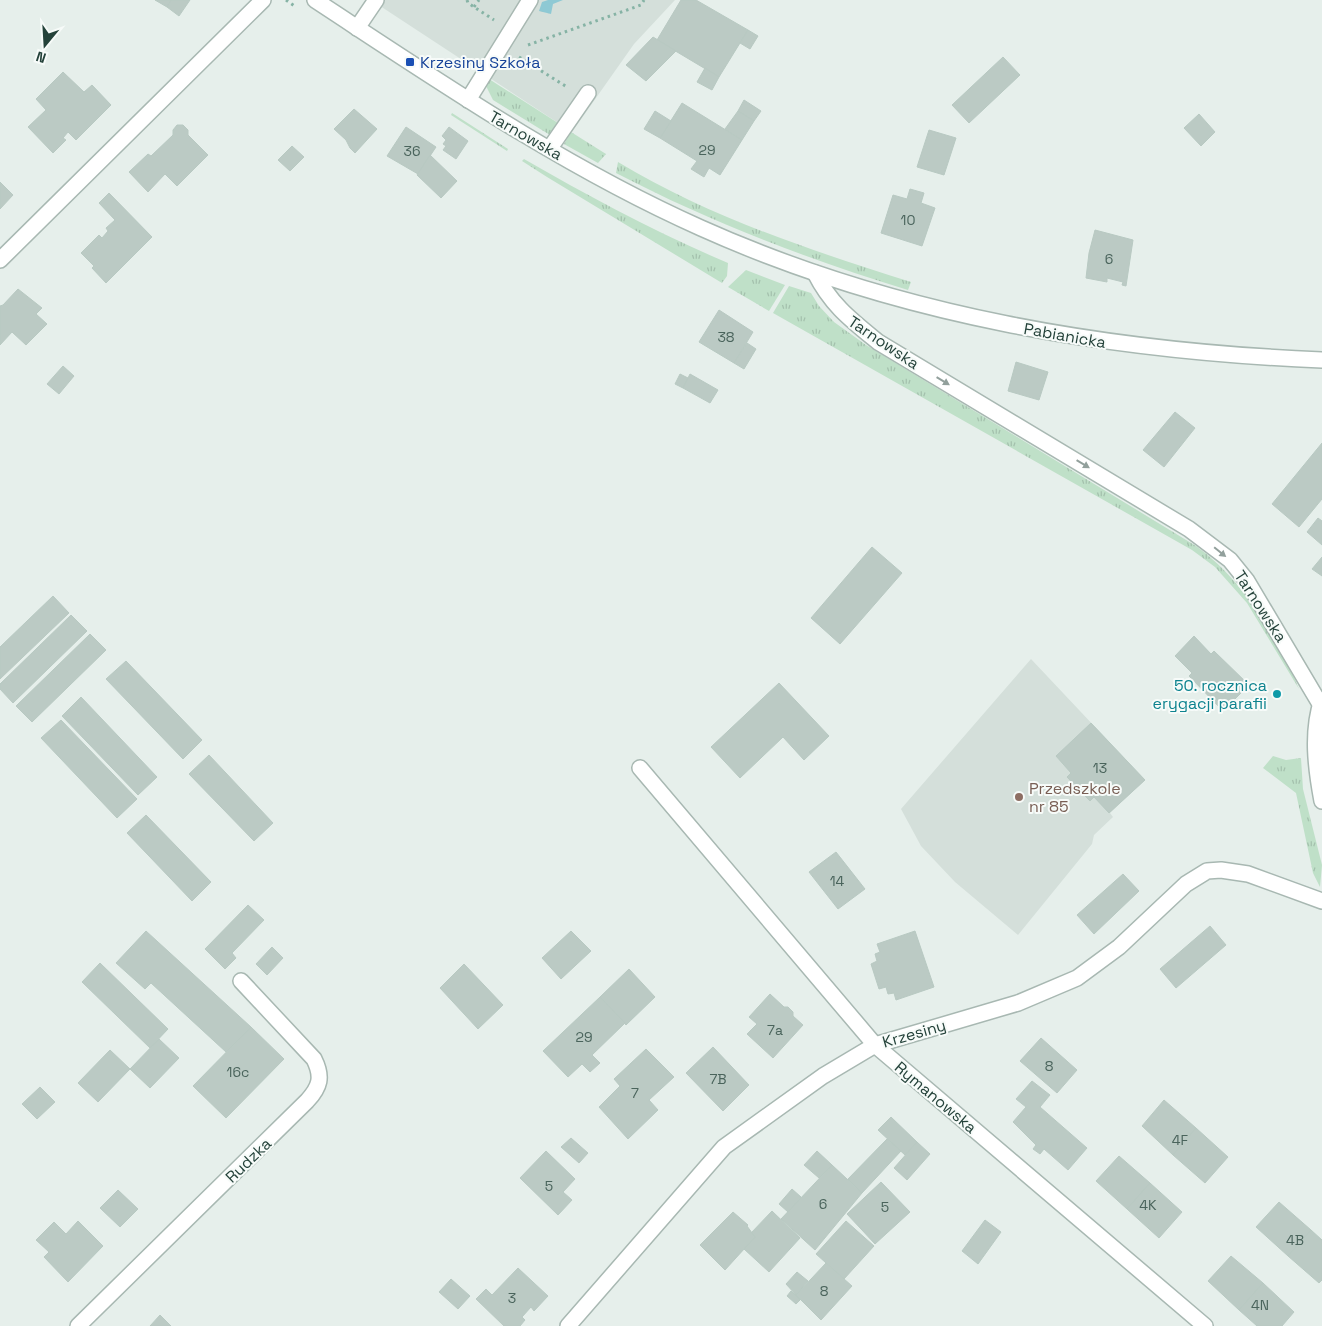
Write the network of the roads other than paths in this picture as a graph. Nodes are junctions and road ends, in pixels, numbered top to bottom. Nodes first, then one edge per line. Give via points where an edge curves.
1 (263, 0) edge
2 (315, 0) edge
3 (376, 0) edge
4 (530, 0) edge
5 (357, 28) junction
6 (586, 96) road end
7 (468, 100) junction
8 (550, 148) junction
9 (0, 260) edge
10 (815, 272) junction
11 (1322, 360) edge
12 (1321, 702) edge
13 (640, 768) dead end
14 (1322, 801) edge
15 (1322, 901) edge
16 (241, 981) dead end
17 (875, 1045) junction
18 (78, 1326) edge
19 (568, 1326) edge
20 (1205, 1326) edge

1 - 9 street
2 - 5 street, Tarnowska
3 - 5 street
4 - 7 street
5 - 7 street, Tarnowska
6 - 8 street
7 - 8 street, Tarnowska
8 - 10 street, Tarnowska via 702,229
10 - 11 street, Pabianicka via 953,313 1035,330 1150,347
10 -> 12 street, Tarnowska via 825,293 844,314 878,342 1189,529 1230,560 1267,612
12 - 14 street via 1316,766
13 - 17 street, Rymanowska
15 - 17 street, Krzesiny via 1248,874 1207,871 1186,884 1119,947 1077,978 1018,1003
16 - 18 street, Rudzka via 314,1059 320,1082 308,1101
17 - 19 street, Krzesiny via 823,1076 724,1147
17 - 20 street, Rymanowska

